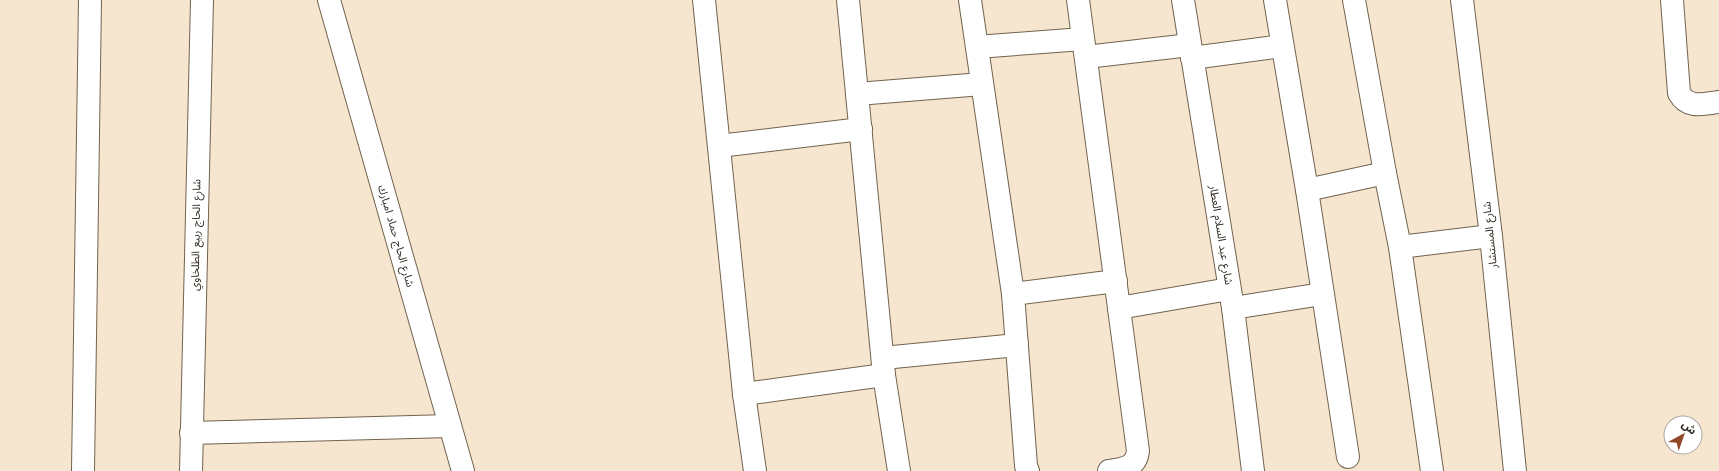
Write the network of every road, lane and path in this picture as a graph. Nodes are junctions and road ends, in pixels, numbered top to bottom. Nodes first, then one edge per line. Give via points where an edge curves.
1 (90, 0) edge
2 (202, 0) edge
3 (329, 0) edge
4 (704, 0) edge
5 (848, 0) edge
6 (970, 0) edge
7 (1078, 0) edge
8 (1183, 0) edge
9 (1275, 0) edge
10 (1354, 0) edge
11 (1462, 0) edge
12 (1672, 0) edge
13 (1282, 46) junction
14 (977, 47) junction
15 (1085, 48) junction
16 (1191, 52) junction
17 (982, 84) junction
18 (857, 94) junction
19 (1719, 102) edge
20 (861, 130) junction
21 (719, 146) junction
22 (1385, 173) junction
23 (1307, 190) junction
24 (1490, 236) junction
25 (1400, 247) junction
26 (1116, 281) junction
27 (1013, 294) junction
28 (1322, 294) junction
29 (1231, 298) junction
30 (1119, 308) junction
31 (1017, 345) junction
32 (883, 367) junction
33 (744, 394) junction
34 (450, 426) junction
35 (191, 433) junction
36 (1348, 457) dead end
37 (83, 471) edge
38 (191, 471) edge
39 (463, 471) edge
40 (755, 471) edge
41 (899, 471) edge
42 (1028, 471) edge
43 (1109, 471) edge
44 (1253, 471) edge
45 (1432, 471) edge
46 (1515, 471) edge

1 - 37 street
2 - 35 street, شارع الحاج ربيع الطلخاوي
3 - 34 street, شارع الحاج حماد امبارك
4 - 21 street
5 - 18 street
6 - 14 street
7 - 15 street
8 - 16 street, شارع عبد السلام العطار
9 - 13 street
10 - 22 street
11 - 24 street, شارع المستشار
12 - 19 street via 1680,93 1690,104
13 - 16 street
13 - 23 street
14 - 15 street
14 - 17 street
15 - 16 street
15 - 26 street
16 - 29 street, شارع عبد السلام العطار
17 - 18 street
17 - 27 street
18 - 20 street
20 - 21 street
20 - 32 street
21 - 33 street
22 - 23 street
22 - 25 street
23 - 28 street
24 - 25 street
24 - 46 street, شارع المستشار
25 - 45 street
26 - 27 street
26 - 30 street
27 - 31 street
28 - 29 street
28 - 36 street
29 - 30 street
29 - 44 street, شارع عبد السلام العطار
30 - 43 street via 1138,451 1130,466
31 - 32 street
31 - 42 street
32 - 33 street
32 - 41 street
33 - 40 street
34 - 35 street
34 - 39 street, شارع الحاج حماد امبارك
35 - 38 street, شارع الحاج ربيع الطلخاوي

